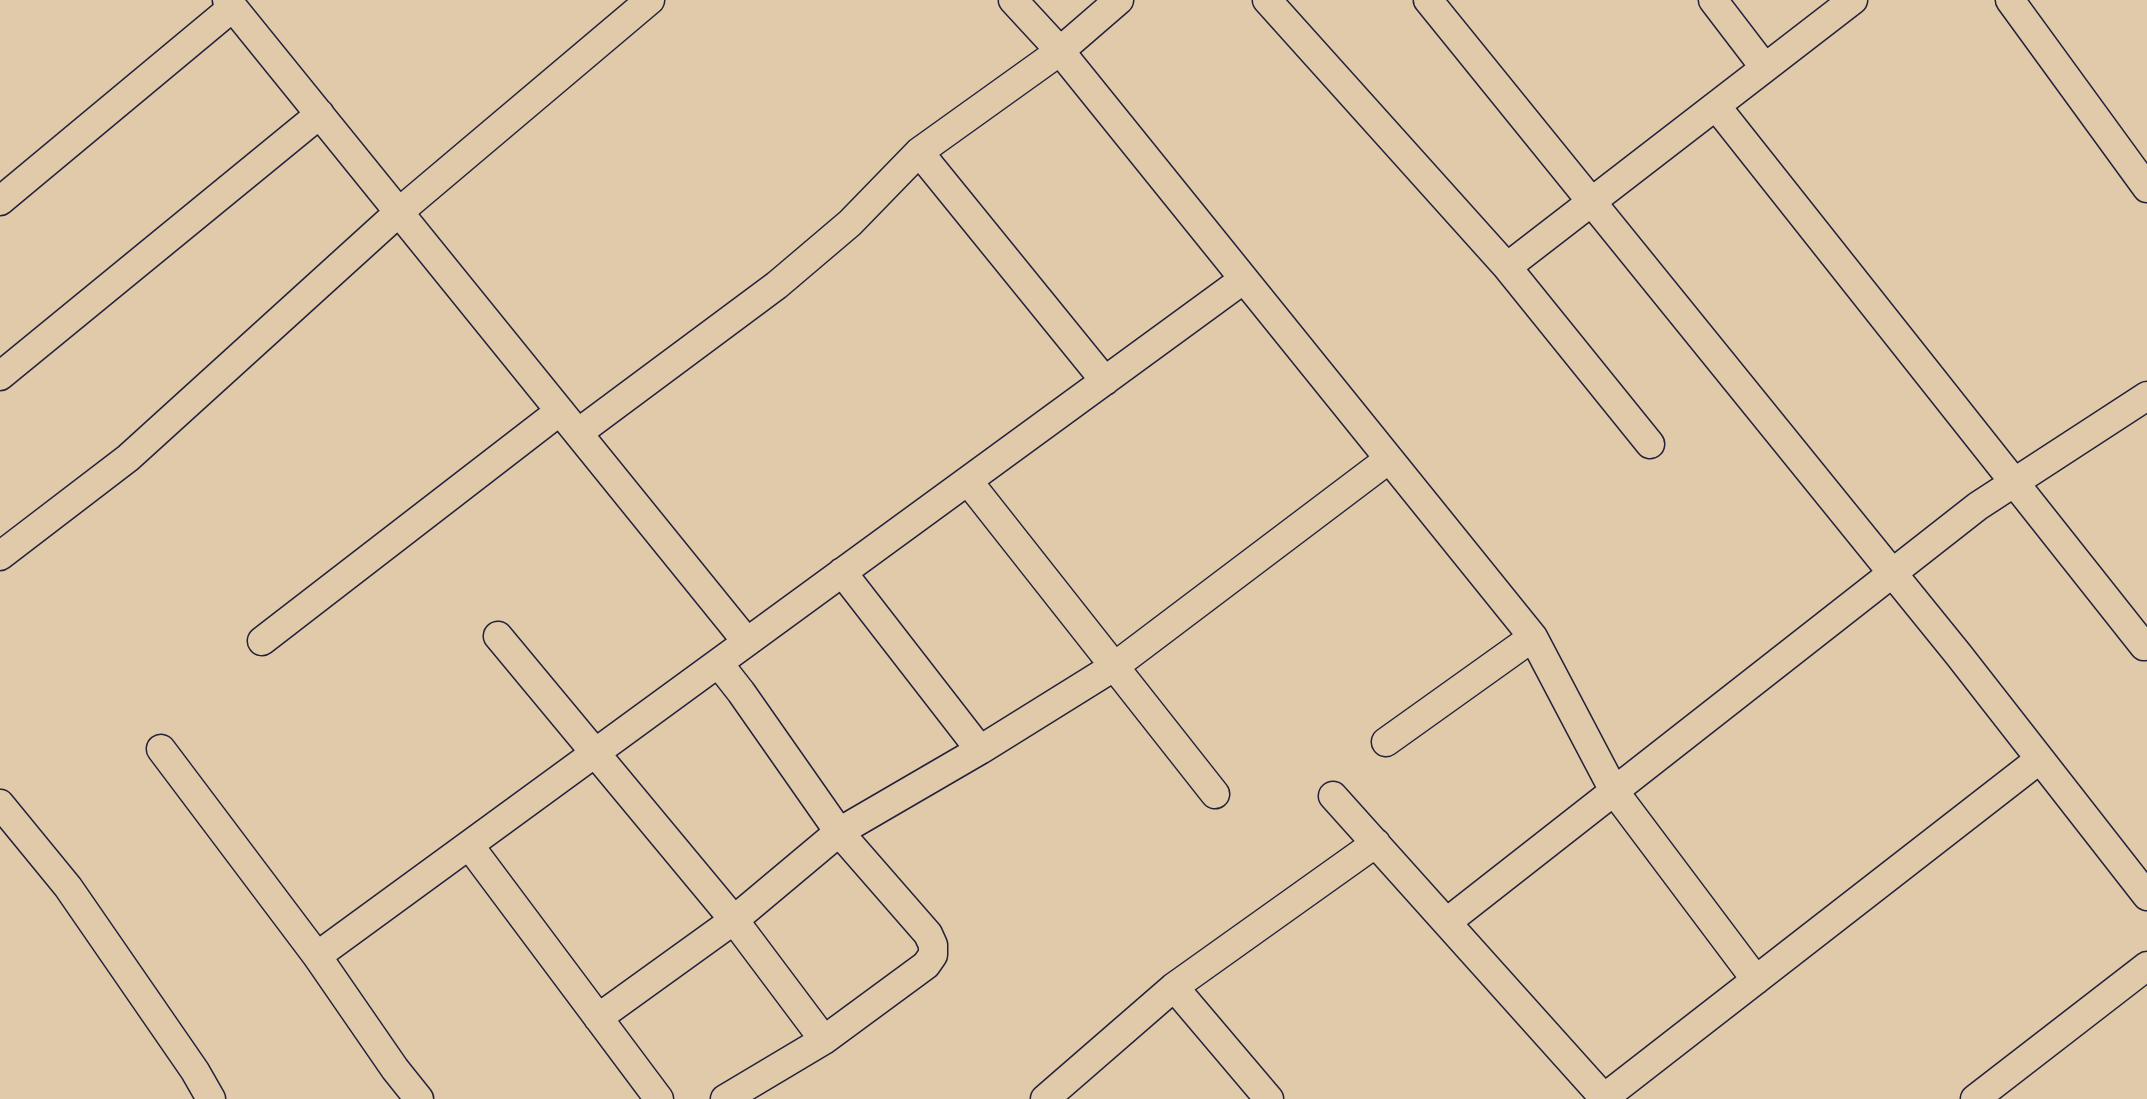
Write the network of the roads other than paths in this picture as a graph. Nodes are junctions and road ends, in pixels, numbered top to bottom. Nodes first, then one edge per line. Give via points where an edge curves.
1 (650, 0) edge
2 (1012, 0) edge
3 (1119, 0) edge
4 (1267, 0) edge
5 (1428, 0) edge
6 (1713, 0) edge
7 (1853, 0) edge
8 (2010, 0) edge
9 (230, 3) edge
10 (1060, 51) junction
11 (1765, 68) junction
12 (1716, 106) junction
13 (320, 114) junction
14 (919, 152) junction
15 (2147, 188) edge
16 (0, 201) edge
17 (1592, 202) junction
18 (399, 212) junction
19 (1507, 267) junction
20 (1244, 279) junction
21 (0, 376) edge
22 (1105, 380) junction
23 (2147, 396) edge
24 (560, 411) junction
25 (578, 434) junction
26 (1650, 444) dead end
27 (1389, 459) junction
28 (968, 481) junction
29 (2015, 483) junction
30 (0, 556) edge
31 (842, 572) junction
32 (1893, 574) junction
33 (498, 636) dead end
34 (1533, 637) junction
35 (262, 641) dead end
36 (747, 642) junction
37 (2144, 646) dead end
38 (718, 664) junction
39 (1115, 666) junction
40 (1386, 742) dead end
41 (161, 749) dead end
42 (980, 750) junction
43 (595, 753) junction
44 (2040, 759) junction
45 (1614, 791) junction
46 (1215, 794) dead end
47 (1333, 796) dead end
48 (1, 806) edge
49 (839, 832) junction
50 (1376, 843) junction
51 (469, 846) junction
52 (2147, 896) edge
53 (734, 920) junction
54 (1447, 922) junction
55 (317, 956) junction
56 (2147, 966) edge
57 (1756, 980) junction
58 (1174, 987) junction
59 (598, 1018) junction
60 (824, 1040) junction
61 (211, 1099) edge
62 (420, 1099) edge
63 (659, 1099) edge
64 (725, 1099) edge
65 (1045, 1099) edge
66 (1269, 1099) edge
67 (1605, 1099) edge
68 (1975, 1099) edge

1 - 18 street
2 - 10 street
3 - 10 street
4 - 19 street
5 - 17 street
6 - 11 street
7 - 11 street
8 - 15 street
9 - 13 street
9 - 16 street
10 - 14 street
10 - 20 street
11 - 12 street
12 - 17 street
12 - 29 street
13 - 18 street
13 - 21 street
14 - 22 street
14 - 25 street via 850,223 776,285
17 - 19 street
17 - 32 street
18 - 24 street
18 - 30 street via 128,458
19 - 26 street
20 - 22 street
20 - 27 street
22 - 28 street
23 - 29 street
24 - 25 street
24 - 35 street
25 - 36 street
27 - 34 street
27 - 39 street
28 - 31 street
28 - 39 street
29 - 32 street via 1978,506
29 - 37 street
31 - 36 street
31 - 42 street
32 - 44 street
32 - 45 street
33 - 43 street
34 - 40 street
34 - 45 street
36 - 38 street
38 - 43 street
38 - 49 street
39 - 42 street
39 - 46 street
41 - 55 street
42 - 49 street
43 - 51 street
43 - 53 street
44 - 52 street
44 - 57 street
45 - 54 street
45 - 57 street
47 - 50 street
48 - 61 street via 68,887 196,1071
49 - 53 street
49 - 60 street via 928,934 933,956 926,965
50 - 54 street
50 - 58 street
51 - 55 street
51 - 59 street
53 - 59 street
53 - 60 street
54 - 67 street
55 - 62 street via 395,1069
56 - 68 street
57 - 67 street
58 - 65 street
58 - 66 street
59 - 63 street
60 - 64 street

